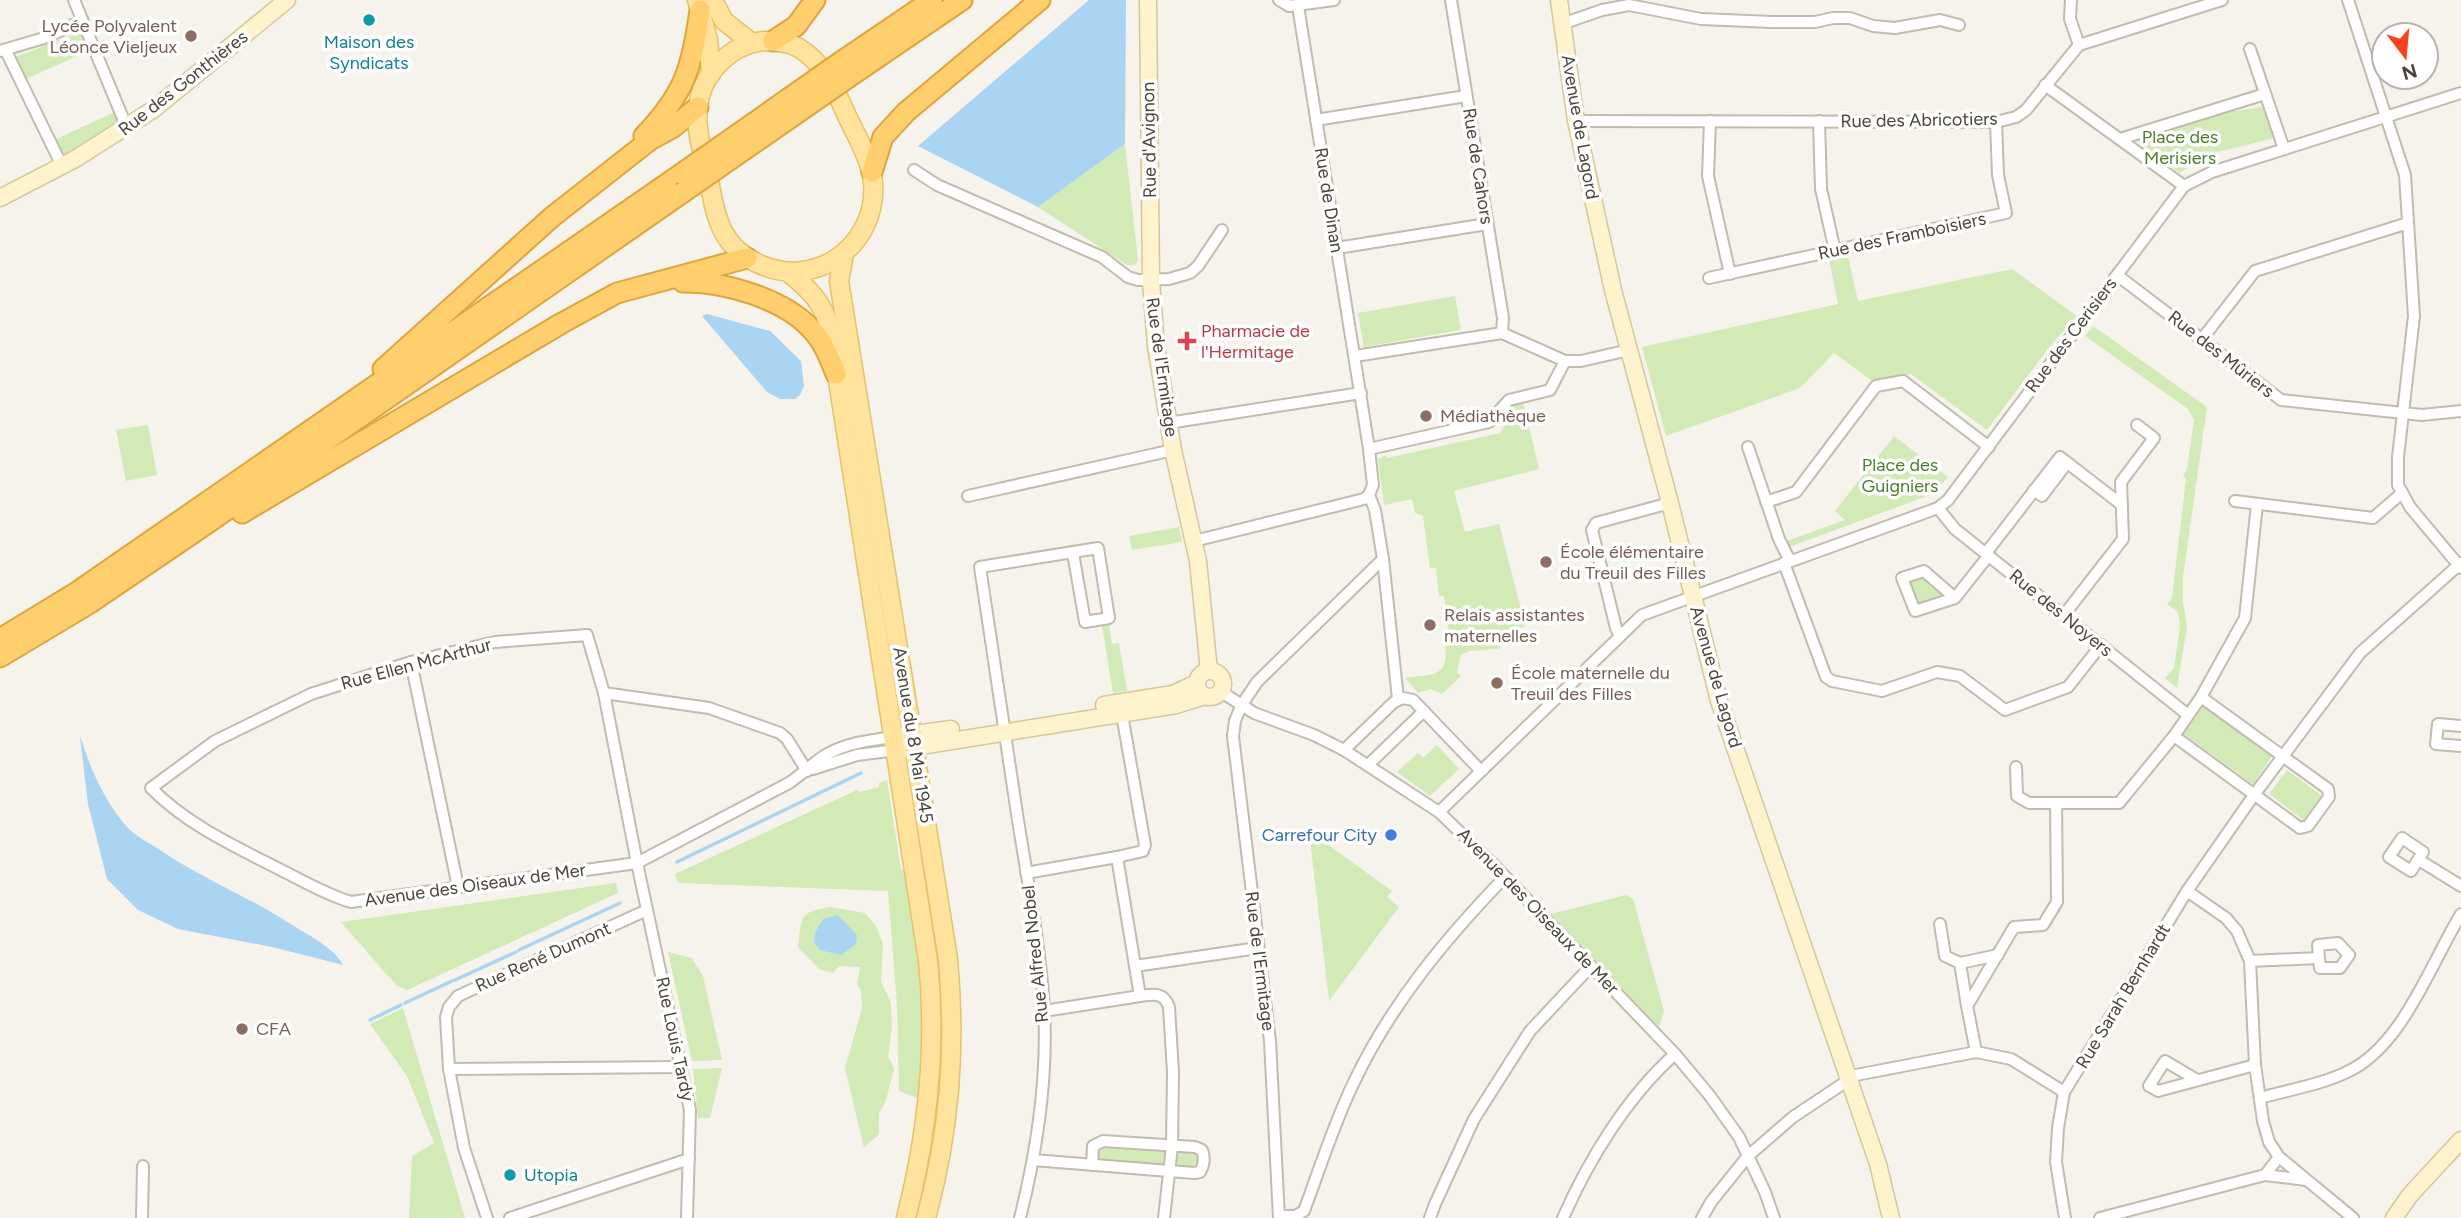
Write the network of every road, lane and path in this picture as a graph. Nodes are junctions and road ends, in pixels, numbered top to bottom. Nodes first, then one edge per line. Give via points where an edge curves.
1 (74, 0) edge
2 (288, 0) edge
3 (815, 0) edge
4 (932, 0) edge
5 (962, 0) edge
6 (1040, 0) edge
7 (1148, 0) edge
8 (1279, 0) edge
9 (1334, 0) edge
10 (1451, 0) edge
11 (1559, 0) edge
12 (2071, 0) edge
13 (2222, 0) edge
14 (2348, 0) edge
15 (703, 3) edge
16 (1298, 6) junction
17 (82, 21) junction
18 (1562, 24) junction
19 (1959, 25) dead end
20 (773, 41) junction
21 (752, 43) junction
22 (2079, 45) junction
23 (2250, 49) dead end
24 (3, 51) edge
25 (846, 69) junction
26 (711, 74) junction
27 (2045, 85) junction
28 (2461, 93) edge
29 (2265, 94) junction
30 (1466, 96) junction
31 (698, 107) junction
32 (2386, 117) junction
33 (1316, 121) junction
34 (1576, 121) junction
35 (1710, 121) junction
36 (1819, 121) junction
37 (1996, 122) junction
38 (127, 128) junction
39 (2120, 139) junction
40 (2284, 149) junction
41 (62, 166) junction
42 (615, 167) junction
43 (914, 170) dead end
44 (872, 172) junction
45 (681, 183) junction
46 (2184, 186) junction
47 (0, 198) edge
48 (2408, 223) junction
49 (1487, 224) junction
50 (1222, 230) dead end
51 (1337, 248) junction
52 (1836, 251) junction
53 (844, 254) junction
54 (747, 258) junction
55 (788, 272) junction
56 (1730, 274) junction
57 (2117, 275) junction
58 (1709, 278) dead end
59 (1151, 281) junction
60 (654, 283) junction
61 (1502, 332) junction
62 (2202, 339) junction
63 (1629, 350) junction
64 (1355, 356) junction
65 (1565, 361) junction
66 (836, 374) junction
67 (1361, 393) junction
68 (2461, 411) edge
69 (2403, 414) junction
70 (334, 415) junction
71 (1168, 423) junction
72 (2137, 425) dead end
73 (1748, 447) dead end
74 (1989, 447) junction
75 (1369, 449) junction
76 (1173, 450) junction
77 (2121, 482) junction
78 (2402, 493) junction
79 (1370, 495) junction
80 (968, 496) dead end
81 (2110, 496) junction
82 (2235, 501) dead end
83 (1766, 502) junction
84 (1670, 503) junction
85 (2257, 504) junction
86 (2122, 505) junction
87 (1938, 508) junction
88 (202, 527) junction
89 (1194, 541) junction
90 (1073, 553) junction
91 (1987, 554) junction
92 (1383, 559) junction
93 (1787, 562) junction
94 (2460, 565) edge
95 (1693, 595) junction
96 (1955, 598) junction
97 (2064, 615) junction
98 (1620, 636) junction
99 (0, 639) edge
100 (2101, 645) junction
101 (0, 657) edge
102 (411, 662) junction
103 (1209, 671) junction
104 (1396, 680) junction
105 (1207, 690) junction
106 (604, 693) junction
107 (2201, 697) junction
108 (1398, 699) junction
109 (1413, 700) junction
110 (1241, 706) junction
111 (1121, 708) junction
112 (1424, 711) junction
113 (2188, 715) junction
114 (1004, 726) junction
115 (2461, 726) edge
116 (2174, 736) junction
117 (914, 741) junction
118 (895, 744) junction
119 (2461, 746) edge
120 (1344, 750) junction
121 (2282, 756) junction
122 (1369, 764) junction
123 (2016, 767) dead end
124 (807, 771) junction
125 (1481, 771) junction
126 (151, 788) joint
127 (2254, 795) junction
128 (2056, 803) junction
129 (1439, 811) junction
130 (1117, 857) junction
131 (2418, 860) dead end
132 (637, 863) junction
133 (1026, 873) junction
134 (1505, 877) junction
135 (2461, 886) edge
136 (458, 887) junction
137 (2187, 891) junction
138 (647, 910) junction
139 (2461, 914) edge
140 (1940, 924) dead end
141 (1258, 948) junction
142 (1998, 955) junction
143 (2319, 958) dead end
144 (2250, 961) junction
145 (1960, 963) junction
146 (1135, 966) junction
147 (1591, 966) junction
148 (1140, 996) junction
149 (1967, 1006) junction
150 (1044, 1011) junction
151 (1976, 1052) junction
152 (1675, 1054) junction
153 (2255, 1065) junction
154 (682, 1067) junction
155 (449, 1069) junction
156 (1848, 1079) junction
157 (2197, 1080) dead end
158 (2064, 1092) junction
159 (2260, 1098) junction
160 (2461, 1140) edge
161 (1172, 1146) junction
162 (1748, 1156) junction
163 (2279, 1157) junction
164 (689, 1159) junction
165 (1033, 1160) junction
166 (1092, 1165) junction
167 (144, 1166) dead end
168 (1169, 1171) junction
169 (2265, 1174) junction
170 (2306, 1180) junction
171 (1279, 1217) edge
172 (142, 1218) edge
173 (487, 1218) edge
174 (510, 1218) edge
175 (687, 1218) edge
176 (906, 1218) edge
177 (926, 1218) edge
178 (1020, 1218) edge
179 (1164, 1218) edge
180 (1430, 1218) edge
181 (1563, 1218) edge
182 (1702, 1218) edge
183 (1774, 1218) edge
184 (1891, 1218) edge
185 (2065, 1218) edge
186 (2100, 1218) edge
187 (2353, 1218) edge
188 (2394, 1218) edge

1 - 17 street
2 - 38 street, Rue des Gonthières
3 - 20 highway via 796,26
4 - 25 highway
5 - 25 highway
6 - 44 highway via 906,112 883,137
7 - 59 street, Rue d'Avignon
8 - 16 street
9 - 16 street
10 - 30 street, Rue de Cahors
11 - 18 street, Avenue de Lagord
12 - 22 street via 2070,19
13 - 22 street
14 - 32 street
15 - 21 main road
15 - 26 main road, Avenue du 8 Mai 1945
15 - 42 highway via 682,87 663,116
16 - 33 street, Rue de Dinan
17 - 24 street
17 - 38 street
18 - 19 street via 1629,5 1713,19 1815,22 1850,18 1895,28 1940,20
18 - 34 street, Avenue de Lagord
20 - 21 main road, Avenue du 8 Mai 1945
20 - 44 main road, Avenue du 8 Mai 1945 via 799,48 814,59 836,91
21 - 26 main road, Avenue du 8 Mai 1945 via 722,60
22 - 27 street, Rue des Abricotiers
23 - 29 street
24 - 41 street
25 - 45 highway, bridge
26 - 31 main road, Avenue du 8 Mai 1945
27 - 37 street, Rue des Abricotiers via 2026,110
27 - 39 street
28 - 32 street, Rue des Cerisiers
29 - 39 street
29 - 40 street
30 - 33 street
30 - 49 street, Rue de Cahors
31 - 42 highway
31 - 54 main road, Avenue du 8 Mai 1945 via 698,129 717,216 723,233
32 - 40 street, Rue des Cerisiers
32 - 48 street via 2405,175
33 - 51 street, Rue de Dinan
34 - 35 street, Rue des Abricotiers
34 - 63 street, Avenue de Lagord
35 - 36 street, Rue des Abricotiers
35 - 56 street via 1708,176
36 - 37 street, Rue des Abricotiers
36 - 52 street via 1821,189
37 - 52 street, Rue des Framboisiers via 1998,176 2006,213
38 - 41 street, Rue des Gonthières
39 - 46 street
40 - 46 street, Rue des Cerisiers
41 - 47 street, Rue des Gonthières
42 - 70 highway via 552,217 355,391
43 - 59 street, Rue de l'Ermitage via 937,185 1102,257 1128,277
44 - 53 main road, Avenue du 8 Mai 1945 via 874,193 866,226
45 - 70 highway
45 - 88 highway
46 - 57 street, Rue des Cerisiers
48 - 62 street via 2255,271
48 - 69 street via 2414,316
49 - 51 street
49 - 61 street, Rue de Cahors
50 - 59 street via 1190,273
51 - 64 street, Rue de Dinan
52 - 56 street, Rue des Framboisiers
53 - 55 main road, Avenue du 8 Mai 1945 via 817,268
53 - 117 main road, Avenue du 8 Mai 1945 via 839,281
54 - 55 main road, Avenue du 8 Mai 1945
54 - 60 highway
55 - 66 main road, Avenue du 8 Mai 1945 via 814,294 826,314
56 - 58 street, Rue des Framboisiers
57 - 62 street, Rue des Mûriers
57 - 74 street, Rue des Cerisiers
59 - 71 street, Rue de l'Ermitage
60 - 66 highway via 703,282 781,307 815,333
60 - 88 highway via 617,293 238,516
61 - 64 street
61 - 65 street
62 - 69 street, Rue des Mûriers via 2281,400
63 - 65 street
63 - 84 street, Avenue de Lagord
64 - 67 street, Rue de Dinan
65 - 75 street via 1550,390 1509,400 1489,422
66 - 118 main road, Avenue du 8 Mai 1945
67 - 71 street
67 - 75 street, Rue de Dinan
68 - 69 street, Rue des Mûriers
69 - 78 street via 2397,471
70 - 99 highway via 78,592
71 - 76 street, Rue de l'Ermitage
72 - 77 street via 2154,438
73 - 83 street
74 - 83 street via 1903,381 1876,386 1796,492
74 - 87 street, Rue des Cerisiers
75 - 79 street, Rue de Dinan
76 - 80 street
76 - 89 street, Rue de l'Ermitage
77 - 81 street
77 - 86 street
78 - 85 street via 2373,518
78 - 94 street
79 - 89 street
79 - 92 street, Rue de Dinan
81 - 86 street
81 - 91 street via 2060,457
82 - 85 street
83 - 93 street
84 - 95 street, Avenue de Lagord
84 - 98 street via 1596,523 1592,530
85 - 107 street via 2245,618
86 - 97 street via 2123,539
87 - 91 street, Rue des Noyers via 1955,530
87 - 93 street, Rue des Cerisiers
88 - 101 highway
89 - 103 street, Rue de l'Ermitage
90 - 90 street via 1085,622 1110,618 1098,548
90 - 114 street, Rue Alfred Nobel via 980,567
91 - 96 street
91 - 97 street, Rue des Noyers
92 - 104 street, Rue de Dinan
92 - 110 street via 1257,682
93 - 95 street, Rue des Cerisiers
93 - 100 street via 1826,677 1832,681 1882,691 1937,672 1959,676 2005,710 2068,687
94 - 121 street, Rue Sarah Bernhardt via 2360,653
95 - 98 street, Rue des Cerisiers via 1642,615
95 - 156 street, Avenue de Lagord via 1719,701
96 - 96 street via 1915,611 1902,578 1924,571
97 - 100 street, Rue des Noyers
98 - 125 street, Rue des Cerisiers
100 - 113 street, Rue des Noyers
102 - 106 street, Rue Ellen McArthur via 495,642 587,635
102 - 126 street, Rue Ellen McArthur via 310,694 215,741
102 - 136 street
103 - 105 street via 1201,675
103 - 105 street via 1220,676 1223,684
104 - 108 street, Rue de Dinan
104 - 109 street
105 - 110 street, Avenue des Oiseaux de Mer
105 - 111 street, Avenue des Oiseaux de Mer
106 - 124 street via 709,708 780,733
106 - 132 street, Rue Louis Tardy
107 - 113 street
107 - 121 street
108 - 109 street
108 - 120 street
109 - 112 street
110 - 120 street, Avenue des Oiseaux de Mer
110 - 141 street, Rue de l'Ermitage via 1233,736
111 - 114 street, Avenue des Oiseaux de Mer
111 - 130 street via 1145,845 1143,851
112 - 122 street
112 - 125 street
113 - 116 street
114 - 117 street, Avenue des Oiseaux de Mer
114 - 133 street, Rue Alfred Nobel
115 - 119 street via 2438,724 2436,744
116 - 127 street
116 - 128 street via 2119,803
117 - 118 street, Avenue des Oiseaux de Mer
117 - 177 main road, Avenue du 8 Mai 1945 via 944,929 952,1020 947,1121
118 - 124 street, Avenue des Oiseaux de Mer via 863,742 837,749
118 - 176 main road, Avenue du 8 Mai 1945 via 928,961 933,1031 928,1118
120 - 122 street, Avenue des Oiseaux de Mer
121 - 127 street, Rue Sarah Bernhardt
121 - 127 street via 2328,789 2327,800 2308,826 2300,828
122 - 129 street, Avenue des Oiseaux de Mer
123 - 128 street via 2017,796 2029,803
124 - 132 street, Avenue des Oiseaux de Mer
125 - 129 street, Rue des Cerisiers
126 - 136 street, Avenue des Oiseaux de Mer via 234,846 339,899 351,902
127 - 137 street, Rue Sarah Bernhardt
128 - 142 street via 2057,902 2043,925 2014,927
129 - 134 street, Avenue des Oiseaux de Mer
130 - 133 street
130 - 146 street
131 - 135 street
132 - 136 street, Avenue des Oiseaux de Mer
132 - 138 street, Rue Louis Tardy
133 - 150 street, Rue Alfred Nobel
134 - 147 street, Avenue des Oiseaux de Mer
134 - 171 street via 1447,939 1406,993 1354,1082 1304,1211
137 - 144 street via 2226,918
137 - 158 street, Rue Sarah Bernhardt
138 - 154 street, Rue Louis Tardy
138 - 155 street, Rue René Dumont via 458,996 446,1017
139 - 159 street via 2403,1019 2381,1049 2346,1073
140 - 145 street via 1945,956
141 - 146 street
141 - 171 street, Rue de l'Ermitage via 1270,1041
142 - 145 street
142 - 149 street
143 - 144 street
144 - 153 street
145 - 149 street
146 - 148 street
147 - 152 street, Avenue des Oiseaux de Mer
147 - 180 street via 1530,1031 1474,1119
148 - 150 street
148 - 161 street via 1159,995 1169,1007
149 - 151 street
150 - 165 street, Rue Alfred Nobel
151 - 156 street
151 - 158 street via 2011,1059
152 - 162 street, Avenue des Oiseaux de Mer via 1710,1096
152 - 181 street via 1647,1083 1601,1146
153 - 157 street
153 - 159 street
154 - 155 street
154 - 164 street, Rue Louis Tardy via 690,1110
155 - 173 street, Rue René Dumont via 464,1148
156 - 162 street
156 - 184 street, Avenue de Lagord via 1878,1164
158 - 185 street, Rue Sarah Bernhardt via 2056,1162
159 - 163 street via 2269,1142
160 - 188 street
161 - 166 street via 1097,1142
161 - 168 street
161 - 168 street via 1202,1150 1203,1167 1194,1173
162 - 182 street
162 - 183 street, Avenue des Oiseaux de Mer
163 - 169 street
163 - 170 street
164 - 174 street
164 - 175 street, Rue Louis Tardy
165 - 166 street
165 - 178 street, Rue Alfred Nobel
166 - 168 street
167 - 172 street
168 - 179 street
169 - 170 street
169 - 186 street
170 - 187 street

